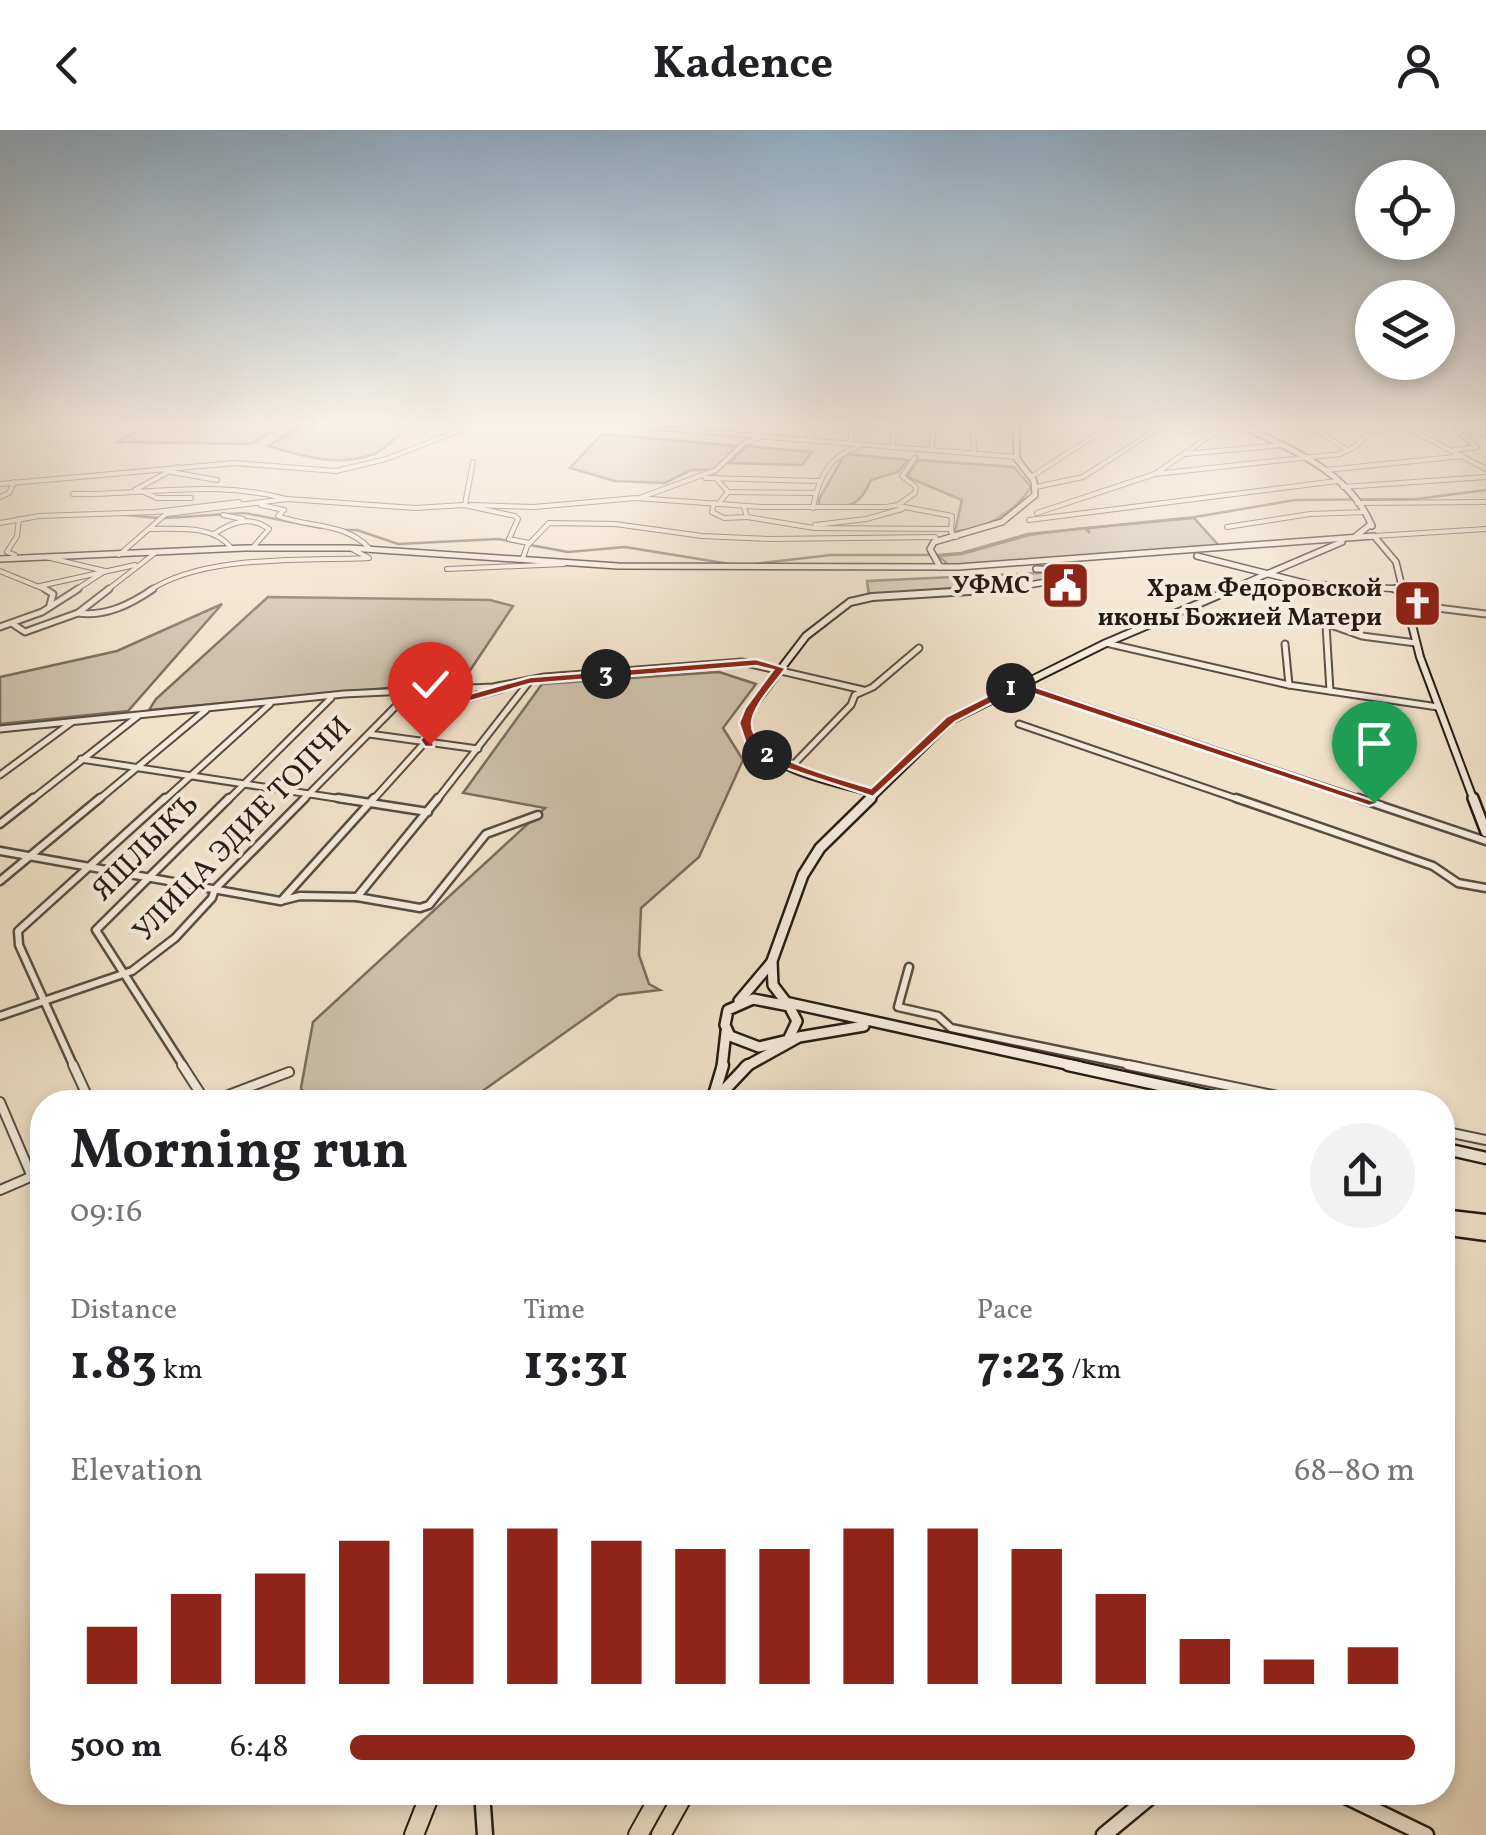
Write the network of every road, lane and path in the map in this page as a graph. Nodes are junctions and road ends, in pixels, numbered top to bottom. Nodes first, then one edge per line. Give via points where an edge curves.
1 (182, 505) edge
2 (254, 505) edge
3 (263, 505) edge
4 (367, 505) edge
5 (468, 505) junction
6 (562, 505) edge
7 (716, 505) edge
8 (731, 505) edge
9 (813, 505) edge
10 (903, 505) edge
11 (1027, 505) edge
12 (1063, 505) edge
13 (1151, 505) edge
14 (1358, 505) edge
15 (744, 506) junction
16 (900, 507) junction
17 (813, 508) junction
18 (167, 512) junction
19 (1365, 512) junction
20 (1037, 513) dead end
21 (223, 514) dead end
22 (747, 517) junction
23 (19, 519) junction
24 (244, 520) junction
25 (1028, 520) dead end
26 (0, 522) edge
27 (1371, 524) junction
28 (795, 526) junction
29 (1227, 527) dead end
30 (148, 529) junction
31 (950, 529) junction
32 (1486, 530) edge
33 (1365, 532) junction
34 (214, 534) junction
35 (1375, 534) junction
36 (915, 537) junction
37 (956, 537) junction
38 (1349, 538) junction
39 (364, 540) junction
40 (938, 540) junction
41 (529, 544) junction
42 (254, 546) junction
43 (232, 548) junction
44 (350, 548) junction
45 (370, 550) junction
46 (1216, 550) junction
47 (933, 553) junction
48 (1179, 553) junction
49 (155, 554) junction
50 (119, 555) junction
51 (45, 556) junction
52 (0, 558) edge
53 (13, 558) junction
54 (524, 558) junction
55 (1216, 560) junction
56 (575, 563) junction
57 (140, 564) junction
58 (940, 567) junction
59 (958, 568) junction
60 (447, 569) dead end
61 (106, 571) junction
62 (0, 574) edge
63 (1268, 574) junction
64 (40, 586) junction
65 (1400, 589) junction
66 (1404, 604) junction
67 (42, 612) junction
68 (78, 613) junction
69 (1486, 614) edge
70 (1308, 617) dead end
71 (14, 624) junction
72 (1326, 625) junction
73 (0, 628) edge
74 (1106, 643) junction
75 (1416, 643) junction
76 (1285, 644) dead end
77 (919, 648) dead end
78 (780, 668) junction
79 (530, 681) junction
80 (1018, 684) junction
81 (513, 685) junction
82 (1289, 685) junction
83 (474, 688) junction
84 (846, 689) junction
85 (412, 690) junction
86 (447, 690) junction
87 (863, 690) junction
88 (1330, 691) junction
89 (855, 695) junction
90 (332, 698) junction
91 (403, 699) junction
92 (463, 700) junction
93 (271, 703) junction
94 (1438, 706) junction
95 (208, 709) junction
96 (139, 715) junction
97 (73, 722) junction
98 (1018, 724) dead end
99 (0, 729) edge
100 (369, 734) junction
101 (426, 740) junction
102 (479, 750) junction
103 (81, 759) junction
104 (792, 766) junction
105 (134, 768) junction
106 (0, 775) edge
107 (190, 776) junction
108 (242, 784) junction
109 (873, 793) junction
110 (308, 796) junction
111 (370, 804) junction
112 (429, 812) junction
113 (538, 815) dead end
114 (0, 824) edge
115 (1486, 832) edge
116 (1486, 840) edge
117 (0, 851) edge
118 (28, 856) junction
119 (88, 866) junction
120 (150, 878) junction
121 (0, 881) edge
122 (1486, 888) edge
123 (215, 889) junction
124 (357, 898) junction
125 (280, 902) junction
126 (772, 961) junction
127 (909, 967) dead end
128 (121, 974) junction
129 (45, 1001) junction
130 (783, 1003) junction
131 (736, 1004) junction
132 (0, 1016) edge
133 (884, 1027) junction
134 (726, 1029) junction
135 (781, 1045) junction
136 (290, 1072) dead end
137 (85, 1090) edge
138 (200, 1090) edge
139 (241, 1090) edge
140 (716, 1090) edge
141 (722, 1090) edge
142 (1181, 1090) edge
143 (1249, 1090) edge
144 (0, 1102) edge
145 (1455, 1134) edge
146 (1486, 1140) edge
147 (1455, 1151) edge
148 (1486, 1158) edge
149 (30, 1171) edge
150 (30, 1177) edge
151 (0, 1190) edge
152 (1455, 1218) edge
153 (1486, 1222) edge
154 (1455, 1229) edge
155 (1486, 1233) edge
156 (426, 1805) edge
157 (483, 1805) edge
158 (655, 1805) edge
159 (678, 1805) edge
160 (1140, 1805) edge
161 (1364, 1805) edge
162 (414, 1835) edge
163 (485, 1835) edge
164 (638, 1835) edge
165 (661, 1835) edge
166 (1104, 1835) edge
167 (1426, 1835) edge

1 - 18 street
2 - 18 street
3 - 39 street via 284,510 278,516 291,522 349,530
4 - 5 street
5 - 6 street
5 - 41 street via 515,516 509,539
7 - 22 street via 715,516
8 - 15 street
9 - 17 street
10 - 16 street
11 - 37 main road
12 - 20 street
13 - 25 street
14 - 19 main road
15 - 17 street
15 - 22 street
16 - 17 street
16 - 28 street via 866,519
16 - 31 street via 952,516
18 - 23 street
18 - 30 street
19 - 27 main road
19 - 29 street
21 - 24 street
22 - 28 street
23 - 26 street
23 - 53 street via 7,552
24 - 34 street
24 - 42 street via 268,526
27 - 33 main road
27 - 35 main road
28 - 31 street
30 - 34 street
30 - 50 street
31 - 37 street
32 - 35 street
33 - 35 main road
33 - 38 main road
34 - 43 street
35 - 38 main road
35 - 65 main road via 1392,555
36 - 40 street
36 - 41 street via 770,539 549,523
36 - 47 street
37 - 40 main road
38 - 46 main road
38 - 63 main road
39 - 42 street via 336,548
39 - 45 street
40 - 47 main road
41 - 54 street
42 - 43 street
43 - 44 main road
43 - 49 main road
44 - 45 main road
44 - 68 street via 369,558 221,566 164,580 131,604
45 - 54 main road
46 - 48 main road
46 - 55 main road via 1207,554
47 - 58 main road
48 - 55 main road
48 - 59 main road
49 - 50 main road
49 - 57 street
50 - 51 main road
51 - 53 main road
51 - 61 street
52 - 53 main road
54 - 56 main road
55 - 63 main road
56 - 58 main road
56 - 60 street
57 - 61 street
57 - 68 street
58 - 59 main road
59 - 78 main road via 1069,570 1080,576 858,600 830,615
61 - 64 street
61 - 67 street
62 - 64 street
63 - 65 main road
63 - 74 main road
64 - 67 street via 53,594
65 - 66 main road
66 - 69 street
66 - 75 main road
67 - 71 street
68 - 71 street via 25,632
70 - 72 street
71 - 73 street
72 - 75 street
72 - 88 street
74 - 80 main road
74 - 82 street via 1131,643
75 - 94 main road
76 - 82 street
77 - 87 street
78 - 79 street via 742,662
78 - 84 street
78 - 104 main road via 751,708 746,731 757,748
79 - 81 street
79 - 102 street
80 - 109 main road via 951,720
80 - 116 street
81 - 83 street
81 - 92 street
82 - 88 street
83 - 86 street
83 - 92 street
84 - 87 street
84 - 89 street
85 - 86 street
85 - 90 street
85 - 91 street
86 - 91 street
87 - 89 street
88 - 94 street
89 - 104 street
90 - 93 street
90 - 108 street, ЯШЛЫКЪ
91 - 100 street, УЛИЦА ЭДИЕ ТОПЧИ
92 - 101 street
93 - 95 street
93 - 107 street
94 - 115 main road
95 - 96 street
95 - 105 street
96 - 97 street
96 - 103 street
97 - 99 street
97 - 106 street
98 - 122 street
100 - 101 street
100 - 110 street, УЛИЦА ЭДИЕ ТОПЧИ
101 - 102 street
101 - 111 street
102 - 112 street
103 - 105 street
103 - 114 street
104 - 109 main road
105 - 107 street
105 - 118 street
107 - 108 street
107 - 119 street
108 - 110 street
108 - 120 street, ЯШЛЫКЪ
109 - 126 main road via 803,875
110 - 111 street
110 - 123 street, УЛИЦА ЭДИЕ ТОПЧИ
111 - 112 street
111 - 125 street
112 - 124 street
113 - 124 street via 486,834 428,905
117 - 118 street
118 - 119 street
118 - 121 street
119 - 120 street
119 - 129 street via 18,931
120 - 123 street
120 - 128 street, ЯШЛЫКЪ via 96,930
123 - 125 street
123 - 128 street, УЛИЦА ЭДИЕ ТОПЧИ via 175,938
124 - 125 street
126 - 130 main road via 773,985
126 - 131 main road
127 - 143 street via 898,1008 938,1016 951,1028
128 - 129 street
128 - 138 street, ЯШЛЫКЪ
129 - 132 street
129 - 137 street
130 - 131 main road
130 - 133 main road
130 - 135 main road via 797,1025
131 - 134 main road via 726,1014
133 - 135 main road via 827,1029
133 - 142 main road
134 - 135 main road via 744,1044
134 - 140 main road
135 - 141 main road via 742,1066
136 - 139 street
144 - 149 street
145 - 146 street
147 - 148 main road
150 - 151 street
152 - 153 highway
154 - 155 highway
156 - 162 highway
157 - 163 main road
158 - 164 highway
159 - 165 highway
160 - 166 main road
161 - 167 main road

